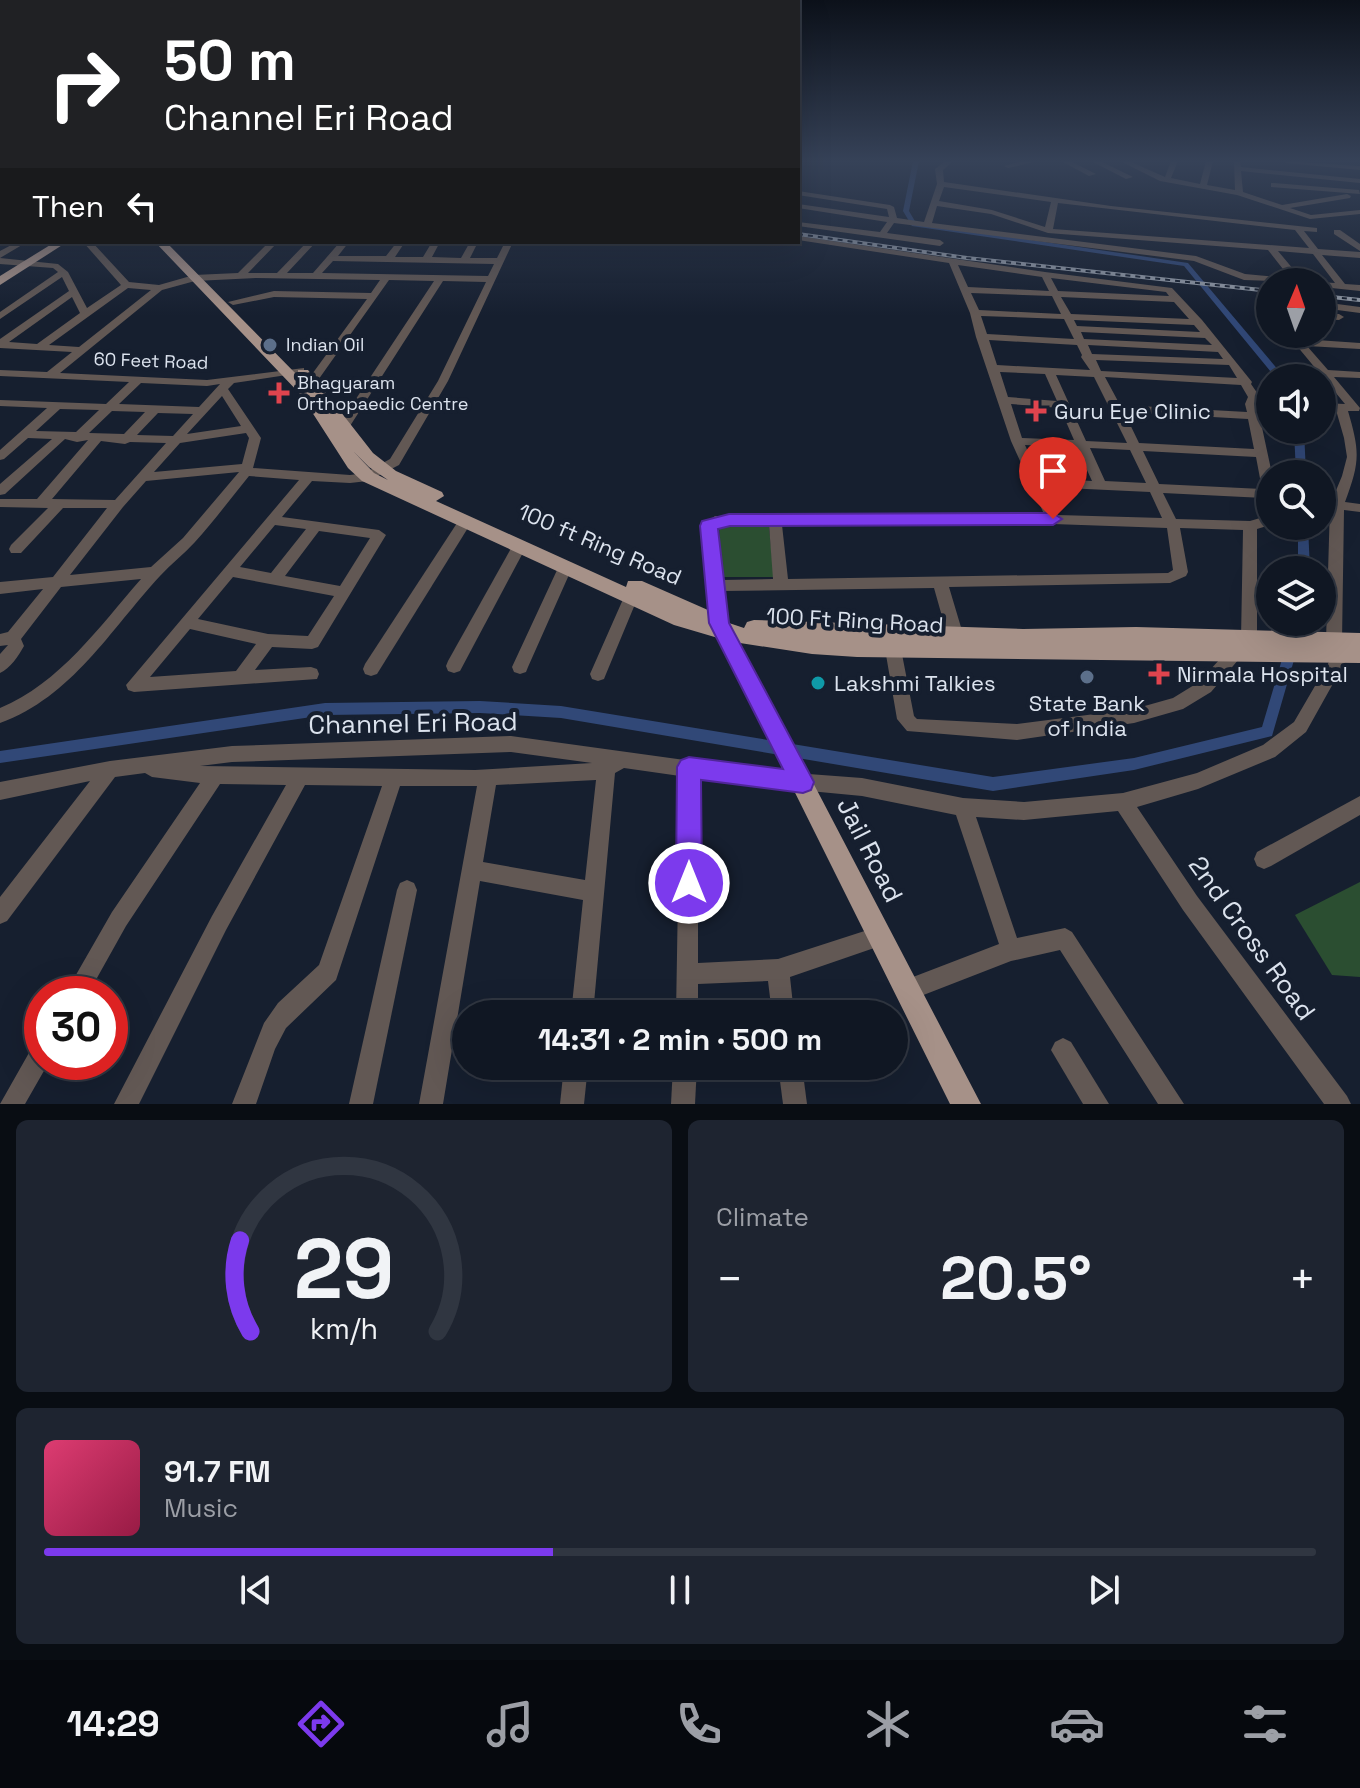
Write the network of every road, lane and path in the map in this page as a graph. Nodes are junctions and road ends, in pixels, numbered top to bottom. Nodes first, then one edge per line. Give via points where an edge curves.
1 (842, 213) edge
2 (891, 213) edge
3 (932, 213) edge
4 (993, 213) edge
5 (1052, 213) edge
6 (1112, 213) edge
7 (1151, 213) edge
8 (1298, 213) edge
9 (1355, 213) edge
10 (892, 220) junction
11 (800, 224) edge
12 (927, 225) junction
13 (1035, 229) junction
14 (1298, 229) junction
15 (1314, 230) dead end
16 (1048, 231) junction
17 (1337, 232) dead end
18 (882, 235) junction
19 (1115, 235) junction
20 (1017, 237) junction
21 (800, 238) edge
22 (940, 243) dead end
23 (19, 244) edge
24 (59, 244) edge
25 (89, 244) edge
26 (162, 244) edge
27 (172, 244) edge
28 (272, 244) edge
29 (310, 244) edge
30 (343, 244) edge
31 (400, 244) edge
32 (435, 244) edge
33 (473, 244) edge
34 (508, 244) edge
35 (1270, 247) junction
36 (1315, 251) junction
37 (1357, 252) edge
38 (0, 255) edge
39 (330, 258) junction
40 (388, 260) junction
41 (426, 260) junction
42 (952, 260) junction
43 (0, 261) edge
44 (464, 261) junction
45 (501, 261) junction
46 (29, 262) junction
47 (1360, 264) edge
48 (1287, 268) edge
49 (64, 272) junction
50 (241, 275) junction
51 (280, 275) junction
52 (1045, 275) junction
53 (315, 276) junction
54 (387, 277) junction
55 (201, 278) junction
56 (440, 278) junction
57 (1256, 278) edge
58 (491, 279) junction
59 (0, 281) edge
60 (126, 285) junction
61 (1336, 286) edge
62 (1343, 287) junction
63 (159, 288) junction
64 (1360, 288) edge
65 (965, 290) junction
66 (74, 292) junction
67 (1055, 294) junction
68 (373, 296) junction
69 (1179, 299) junction
70 (233, 302) junction
71 (1336, 307) edge
72 (1360, 310) edge
73 (85, 313) junction
74 (975, 313) junction
75 (0, 316) edge
76 (1336, 317) edge
77 (1339, 317) dead end
78 (1199, 322) junction
79 (1069, 323) junction
80 (1209, 335) junction
81 (981, 337) junction
82 (1078, 342) junction
83 (1336, 343) edge
84 (0, 344) edge
85 (1360, 346) edge
86 (40, 347) junction
87 (1304, 348) edge
88 (1221, 349) junction
89 (82, 350) junction
90 (1086, 357) junction
91 (1232, 362) junction
92 (1318, 364) edge
93 (992, 368) junction
94 (1049, 371) junction
95 (300, 374) junction
96 (1098, 374) junction
97 (1336, 374) edge
98 (3, 375) edge
99 (1360, 375) edge
100 (49, 376) junction
101 (138, 380) junction
102 (1247, 382) junction
103 (226, 384) junction
104 (1336, 385) edge
105 (1254, 397) joint
106 (1003, 400) junction
107 (0, 403) edge
108 (14, 403) junction
109 (58, 405) junction
110 (1066, 405) junction
111 (109, 407) junction
112 (1336, 407) edge
113 (1116, 408) junction
114 (1341, 408) junction
115 (155, 409) junction
116 (1358, 409) edge
117 (203, 411) junction
118 (0, 414) edge
119 (1254, 416) junction
120 (344, 426) junction
121 (247, 429) junction
122 (26, 434) junction
123 (61, 437) junction
124 (77, 438) junction
125 (96, 439) junction
126 (125, 440) junction
127 (175, 440) junction
128 (1017, 441) junction
129 (1083, 446) junction
130 (1134, 449) junction
131 (1260, 453) junction
132 (0, 456) edge
133 (1262, 460) edge
134 (247, 470) junction
135 (375, 473) junction
136 (142, 477) junction
137 (308, 477) junction
138 (1036, 482) junction
139 (1100, 485) junction
140 (1152, 488) junction
141 (0, 491) edge
142 (1256, 495) edge
143 (0, 503) edge
144 (40, 504) junction
145 (118, 504) junction
146 (58, 505) junction
147 (1337, 505) junction
148 (1360, 508) edge
149 (775, 519) junction
150 (1053, 519) junction
151 (273, 520) junction
152 (464, 523) junction
153 (1171, 523) junction
154 (1256, 524) edge
155 (316, 526) junction
156 (1250, 526) junction
157 (519, 547) junction
158 (16, 549) dead end
159 (565, 568) junction
160 (231, 571) junction
161 (155, 572) junction
162 (274, 579) junction
163 (940, 582) junction
164 (54, 584) junction
165 (714, 586) junction
166 (781, 586) junction
167 (0, 588) edge
168 (343, 592) junction
169 (631, 597) junction
170 (189, 623) junction
171 (723, 629) junction
172 (955, 634) junction
173 (6, 639) edge
174 (268, 640) junction
175 (1360, 641) edge
176 (1251, 646) junction
177 (893, 649) junction
178 (1336, 649) edge
179 (0, 666) edge
180 (454, 666) dead end
181 (520, 667) dead end
182 (371, 669) dead end
183 (311, 674) dead end
184 (598, 674) dead end
185 (240, 678) junction
186 (0, 716) edge
187 (614, 764) junction
188 (689, 767) junction
189 (120, 768) junction
190 (798, 773) junction
191 (215, 776) junction
192 (300, 777) junction
193 (488, 777) junction
194 (394, 778) junction
195 (3, 795) edge
196 (1123, 802) junction
197 (1360, 805) edge
198 (963, 807) junction
199 (1264, 859) dead end
200 (471, 870) junction
201 (407, 890) dead end
202 (594, 892) junction
203 (0, 914) edge
204 (880, 936) junction
205 (1011, 950) junction
206 (778, 970) junction
207 (689, 974) junction
208 (86, 976) edge
209 (908, 990) junction
210 (583, 1000) edge
211 (688, 1000) edge
212 (781, 1000) edge
213 (1063, 1050) dead end
214 (26, 1080) edge
215 (575, 1080) edge
216 (684, 1080) edge
217 (792, 1080) edge
218 (12, 1104) edge
219 (126, 1104) edge
220 (244, 1104) edge
221 (361, 1104) edge
222 (431, 1104) edge
223 (572, 1104) edge
224 (683, 1104) edge
225 (795, 1104) edge
226 (966, 1104) edge
227 (1097, 1104) edge
228 (1172, 1104) edge
229 (1339, 1104) edge

1 - 10 street
2 - 10 street
3 - 12 street
4 - 13 street
5 - 16 street
6 - 19 street
7 - 14 street
8 - 9 street via 1310,217
10 - 12 street
10 - 18 street
11 - 18 street
12 - 20 street
13 - 16 street
13 - 20 street
14 - 15 street
14 - 36 street
16 - 19 street
17 - 37 street
18 - 22 street
19 - 35 street
20 - 57 street via 1196,259
21 - 42 street
23 - 38 street
24 - 46 main road
25 - 60 street
26 - 55 main road, 100 Ft Ring Road
27 - 55 main road, 100 ft Ring Road
28 - 50 street
29 - 51 street
30 - 39 street
31 - 40 street
32 - 41 street
33 - 44 street
34 - 45 street
35 - 36 street
35 - 48 street
36 - 37 street
36 - 62 street
37 - 47 street
39 - 40 street
39 - 53 street
40 - 41 street
41 - 44 street
42 - 52 street
42 - 65 street
43 - 46 street
44 - 45 street
45 - 58 street
46 - 49 street
46 - 59 main road
49 - 66 street
49 - 75 street
50 - 51 street
50 - 55 street
51 - 53 street
52 - 67 street
52 - 69 street via 1165,288
53 - 54 street
54 - 56 street
54 - 68 street
55 - 63 street
55 - 70 main road, 100 ft Ring Road
55 - 95 main road, 100 Ft Ring Road
56 - 58 street
56 - 120 street
58 - 135 street via 411,439 395,462
60 - 63 street
60 - 73 street
61 - 62 street
62 - 64 street
63 - 89 street
65 - 67 street
65 - 74 street
66 - 73 street
66 - 84 street
67 - 69 street
67 - 79 street
68 - 70 street via 274,294
68 - 95 street
69 - 78 street
70 - 95 main road, 100 ft Ring Road
71 - 72 street
73 - 86 street
74 - 79 street
74 - 81 street
76 - 77 street
78 - 79 street
78 - 80 street
79 - 80 street
79 - 82 street
80 - 88 street
81 - 82 street
81 - 93 street
82 - 88 street
82 - 90 street
83 - 85 street
84 - 86 street
86 - 89 street
87 - 92 street
88 - 91 street
89 - 100 street
90 - 91 street
90 - 96 street
91 - 102 street
93 - 94 street
93 - 106 street
94 - 96 street
94 - 110 street
95 - 103 street, 60 Feet Road
95 - 120 main road, 100 ft Ring Road
95 - 135 main road, 100 Ft Ring Road via 306,392 354,464
96 - 102 street
96 - 113 street
97 - 99 street
98 - 100 street, 60 Feet Road
100 - 101 street, 60 Feet Road
101 - 103 street, 60 Feet Road
101 - 111 street
102 - 105 street
103 - 117 street
103 - 121 street
104 - 116 street
105 - 119 street
106 - 110 street
106 - 128 street
107 - 108 street
108 - 109 street
108 - 118 street
109 - 111 street
109 - 122 street
110 - 129 street
111 - 115 street
111 - 124 street
112 - 114 street
113 - 119 street
113 - 130 street
114 - 116 street
114 - 147 street via 1355,465
115 - 117 street
115 - 126 street
117 - 127 street
119 - 131 street
120 - 135 main road, 100 ft Ring Road
121 - 127 street
121 - 134 street via 255,438
122 - 123 street
122 - 132 street
123 - 124 street
123 - 141 street
124 - 125 street
125 - 126 street
125 - 144 street
126 - 127 street
127 - 136 street
128 - 129 street
128 - 138 street
129 - 130 street
129 - 139 street
130 - 131 street
130 - 140 street
131 - 133 street
134 - 136 street
134 - 137 street
134 - 161 street
135 - 137 street
135 - 152 main road, 100 Ft Ring Road
135 - 171 main road, 100 ft Ring Road
136 - 145 street
137 - 151 street
138 - 139 street
138 - 150 street
139 - 140 street
140 - 142 street
140 - 153 street
143 - 144 street
144 - 146 street
145 - 146 street
145 - 164 street
146 - 158 street
147 - 148 street
147 - 178 street
149 - 150 street
149 - 165 street via 708,526
149 - 166 street
150 - 153 street
151 - 155 street
151 - 160 street
152 - 157 main road, 100 Ft Ring Road
152 - 182 street
153 - 156 street
153 - 163 street via 1181,572 1170,578
154 - 156 street
155 - 162 street
155 - 168 street via 379,535
156 - 176 street
157 - 159 main road, 100 Ft Ring Road
157 - 180 street
159 - 169 main road, 100 Ft Ring Road
159 - 181 street
160 - 162 street
160 - 170 street
161 - 164 street
161 - 186 street via 54,685
162 - 168 street
163 - 166 street
163 - 172 street
164 - 167 street
164 - 173 street
165 - 166 street
165 - 171 street
168 - 174 street via 312,643
169 - 171 main road, 100 Ft Ring Road
169 - 184 street
170 - 174 street
170 - 185 street via 134,685
171 - 172 main road, 100 ft Ring Road
171 - 177 main road, 100 Ft Ring Road
171 - 190 main road, Jail Road
172 - 176 main road, 100 ft Ring Road
173 - 179 street via 16,646
174 - 185 street
175 - 178 main road
176 - 177 main road, 100 Ft Ring Road
176 - 177 street via 1177,704 1134,716 1017,732 908,723
176 - 178 main road
178 - 196 street, Channel Eri Road via 1300,727 1269,751 1198,781
183 - 185 street
187 - 188 street, Channel Eri Road
187 - 189 street, Channel Eri Road via 511,744 232,754
187 - 193 street
187 - 202 street
188 - 190 street, Channel Eri Road
188 - 207 street
189 - 191 street
189 - 195 street, Channel Eri Road
189 - 203 street
190 - 198 street, Channel Eri Road
190 - 204 main road, Jail Road
191 - 192 street
191 - 208 street
192 - 194 street
192 - 219 street
193 - 194 street
193 - 200 street
194 - 220 street via 328,972 275,1026
196 - 198 street, Channel Eri Road via 1024,811
196 - 229 street, 2nd Cross Road via 1190,903
197 - 199 street
198 - 205 street
200 - 202 street
200 - 222 street
201 - 221 street
202 - 210 street
204 - 206 street
204 - 209 main road, Jail Road
205 - 209 street
205 - 228 street via 1065,939
206 - 207 street
206 - 212 street
207 - 211 street
209 - 226 main road, Jail Road
213 - 227 street
214 - 218 street
215 - 223 street
216 - 224 street
217 - 225 street

